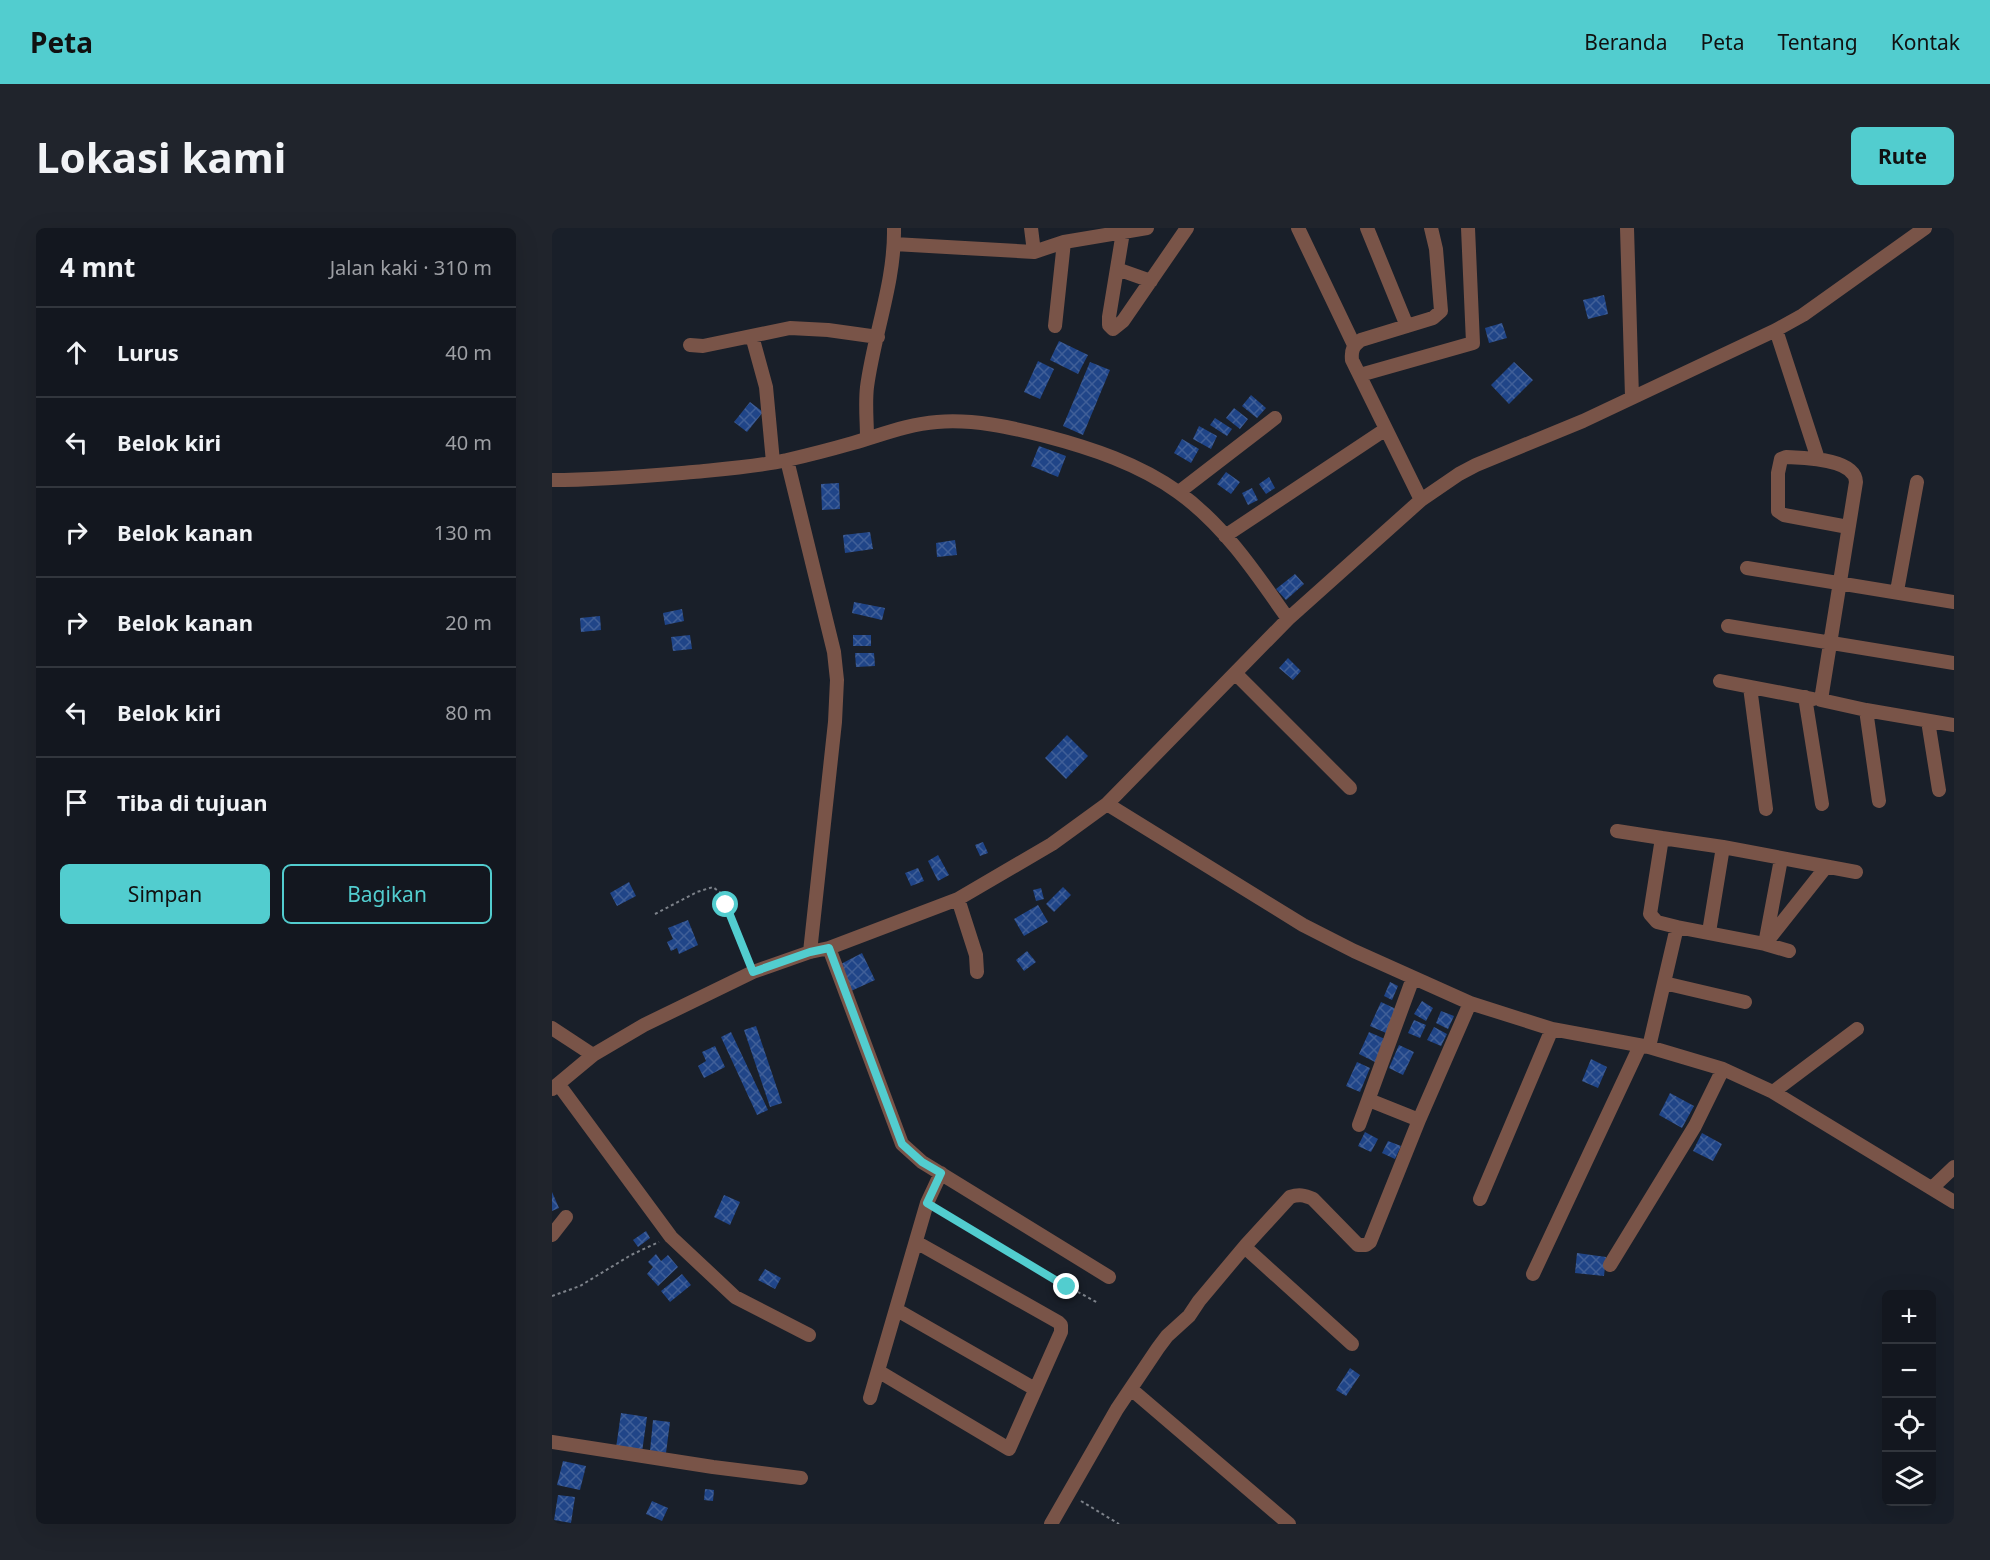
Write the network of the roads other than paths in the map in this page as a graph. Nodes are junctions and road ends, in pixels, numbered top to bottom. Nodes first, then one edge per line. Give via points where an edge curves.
1 (894, 228) edge
2 (1031, 228) edge
3 (1148, 228) edge
4 (1187, 228) edge
5 (1298, 228) edge
6 (1367, 228) edge
7 (1431, 228) edge
8 (1468, 228) edge
9 (1627, 228) edge
10 (1925, 228) edge
11 (1123, 232) junction
12 (1064, 242) junction
13 (894, 244) junction
14 (1034, 252) junction
15 (1117, 269) junction
16 (1151, 281) junction
17 (1055, 326) dead end
18 (1407, 326) junction
19 (1776, 330) junction
20 (752, 336) junction
21 (878, 337) junction
22 (690, 345) dead end
23 (1354, 345) junction
24 (1360, 375) junction
25 (1632, 397) junction
26 (1275, 418) dead end
27 (1386, 429) junction
28 (867, 438) junction
29 (1818, 459) junction
30 (780, 461) junction
31 (552, 480) edge
32 (1917, 482) dead end
33 (1179, 492) junction
34 (1421, 500) junction
35 (1848, 526) junction
36 (1226, 536) junction
37 (1746, 568) dead end
38 (1839, 582) junction
39 (1897, 591) junction
40 (1954, 602) edge
41 (1287, 619) junction
42 (1728, 626) dead end
43 (1830, 642) junction
44 (1954, 663) edge
45 (1235, 673) junction
46 (1720, 681) dead end
47 (1750, 687) junction
48 (1805, 697) junction
49 (1821, 700) junction
50 (1866, 710) junction
51 (1928, 721) junction
52 (1954, 725) edge
53 (1350, 788) dead end
54 (1939, 790) dead end
55 (1880, 801) dead end
56 (1107, 804) junction
57 (1822, 804) dead end
58 (1766, 809) dead end
59 (1617, 831) dead end
60 (1662, 838) junction
61 (1723, 848) junction
62 (1781, 859) junction
63 (1826, 867) junction
64 (1856, 872) dead end
65 (958, 899) junction
66 (1677, 927) junction
67 (1709, 932) junction
68 (1765, 944) junction
69 (829, 948) junction
70 (1788, 951) dead end
71 (810, 952) junction
72 (977, 972) dead end
73 (1413, 978) junction
74 (1664, 983) junction
75 (1745, 1002) dead end
76 (1470, 1003) junction
77 (552, 1028) edge
78 (1552, 1029) junction
79 (1857, 1029) dead end
80 (1645, 1047) junction
81 (593, 1055) junction
82 (1723, 1069) junction
83 (555, 1087) edge
84 (1773, 1092) junction
85 (1369, 1100) junction
86 (1419, 1120) junction
87 (1359, 1125) dead end
88 (1954, 1167) edge
89 (941, 1173) junction
90 (1932, 1188) junction
91 (1480, 1199) dead end
92 (1954, 1202) edge
93 (566, 1217) dead end
94 (552, 1235) edge
95 (916, 1242) junction
96 (1246, 1245) junction
97 (1610, 1265) dead end
98 (1533, 1274) dead end
99 (1109, 1277) dead end
100 (897, 1310) junction
101 (809, 1335) dead end
102 (1352, 1344) dead end
103 (878, 1371) junction
104 (1035, 1389) junction
105 (1131, 1389) junction
106 (870, 1398) dead end
107 (552, 1442) edge
108 (801, 1478) dead end
109 (1051, 1524) edge
110 (1289, 1524) edge

1 - 13 street
2 - 14 street
3 - 11 street
4 - 16 street
5 - 23 street
6 - 18 street
7 - 18 street via 1441,311 1433,318
8 - 24 street via 1473,343
9 - 25 street
10 - 19 street
11 - 12 street
11 - 15 street
12 - 14 street
12 - 17 street
13 - 14 street
13 - 21 street
15 - 16 street
15 - 16 street via 1109,317 1113,329
18 - 23 street
19 - 25 street
19 - 29 street
20 - 21 street via 790,328
20 - 22 street
20 - 30 street
21 - 28 street via 867,388
23 - 24 street via 1353,360
24 - 27 street
25 - 34 street via 1467,470
26 - 33 street
27 - 34 street
27 - 36 street
28 - 30 street
28 - 33 street via 910,425 937,422 999,426 1079,446 1136,468
29 - 35 street via 1840,464 1854,473
29 - 35 street via 1781,459 1778,512
30 - 31 street via 602,480
30 - 71 street via 834,652 837,680
32 - 39 street
33 - 36 street
34 - 41 street
35 - 38 street
36 - 41 street
37 - 38 street
38 - 39 street
38 - 43 street
39 - 40 street
41 - 45 street
42 - 43 street
43 - 44 street
43 - 49 street
45 - 53 street
45 - 56 street
46 - 47 street
47 - 48 street
47 - 58 street
48 - 49 street
48 - 57 street
49 - 50 street
50 - 51 street
50 - 55 street
51 - 52 street
51 - 54 street
56 - 65 street via 1052,844
56 - 73 street via 1303,925
59 - 60 street
60 - 61 street
60 - 66 street via 1650,914 1657,921
61 - 62 street
61 - 67 street
62 - 63 street
62 - 68 street
63 - 64 street
63 - 68 street
65 - 69 street
65 - 72 street via 976,956
66 - 67 street
66 - 74 street
67 - 68 street
68 - 70 street
69 - 71 street
69 - 89 street via 902,1144
71 - 81 street via 753,972 644,1025
73 - 76 street
73 - 85 street
74 - 75 street
74 - 80 street
76 - 78 street
76 - 86 street
77 - 81 street
78 - 80 street
78 - 91 street
79 - 84 street
80 - 82 street
80 - 98 street
81 - 83 street
82 - 84 street
82 - 97 street via 1695,1126
83 - 101 street via 671,1237 735,1297
84 - 90 street
85 - 86 street
85 - 87 street
86 - 96 street via 1368,1244 1358,1245 1312,1199 1298,1194 1290,1197
88 - 90 street
89 - 95 street
89 - 99 street
90 - 92 street
93 - 94 street
95 - 100 street
95 - 104 street via 1061,1325
96 - 102 street
96 - 105 street via 1189,1316 1167,1336
100 - 103 street
100 - 104 street
103 - 104 street via 1009,1449
103 - 106 street
105 - 109 street
105 - 110 street
107 - 108 street

